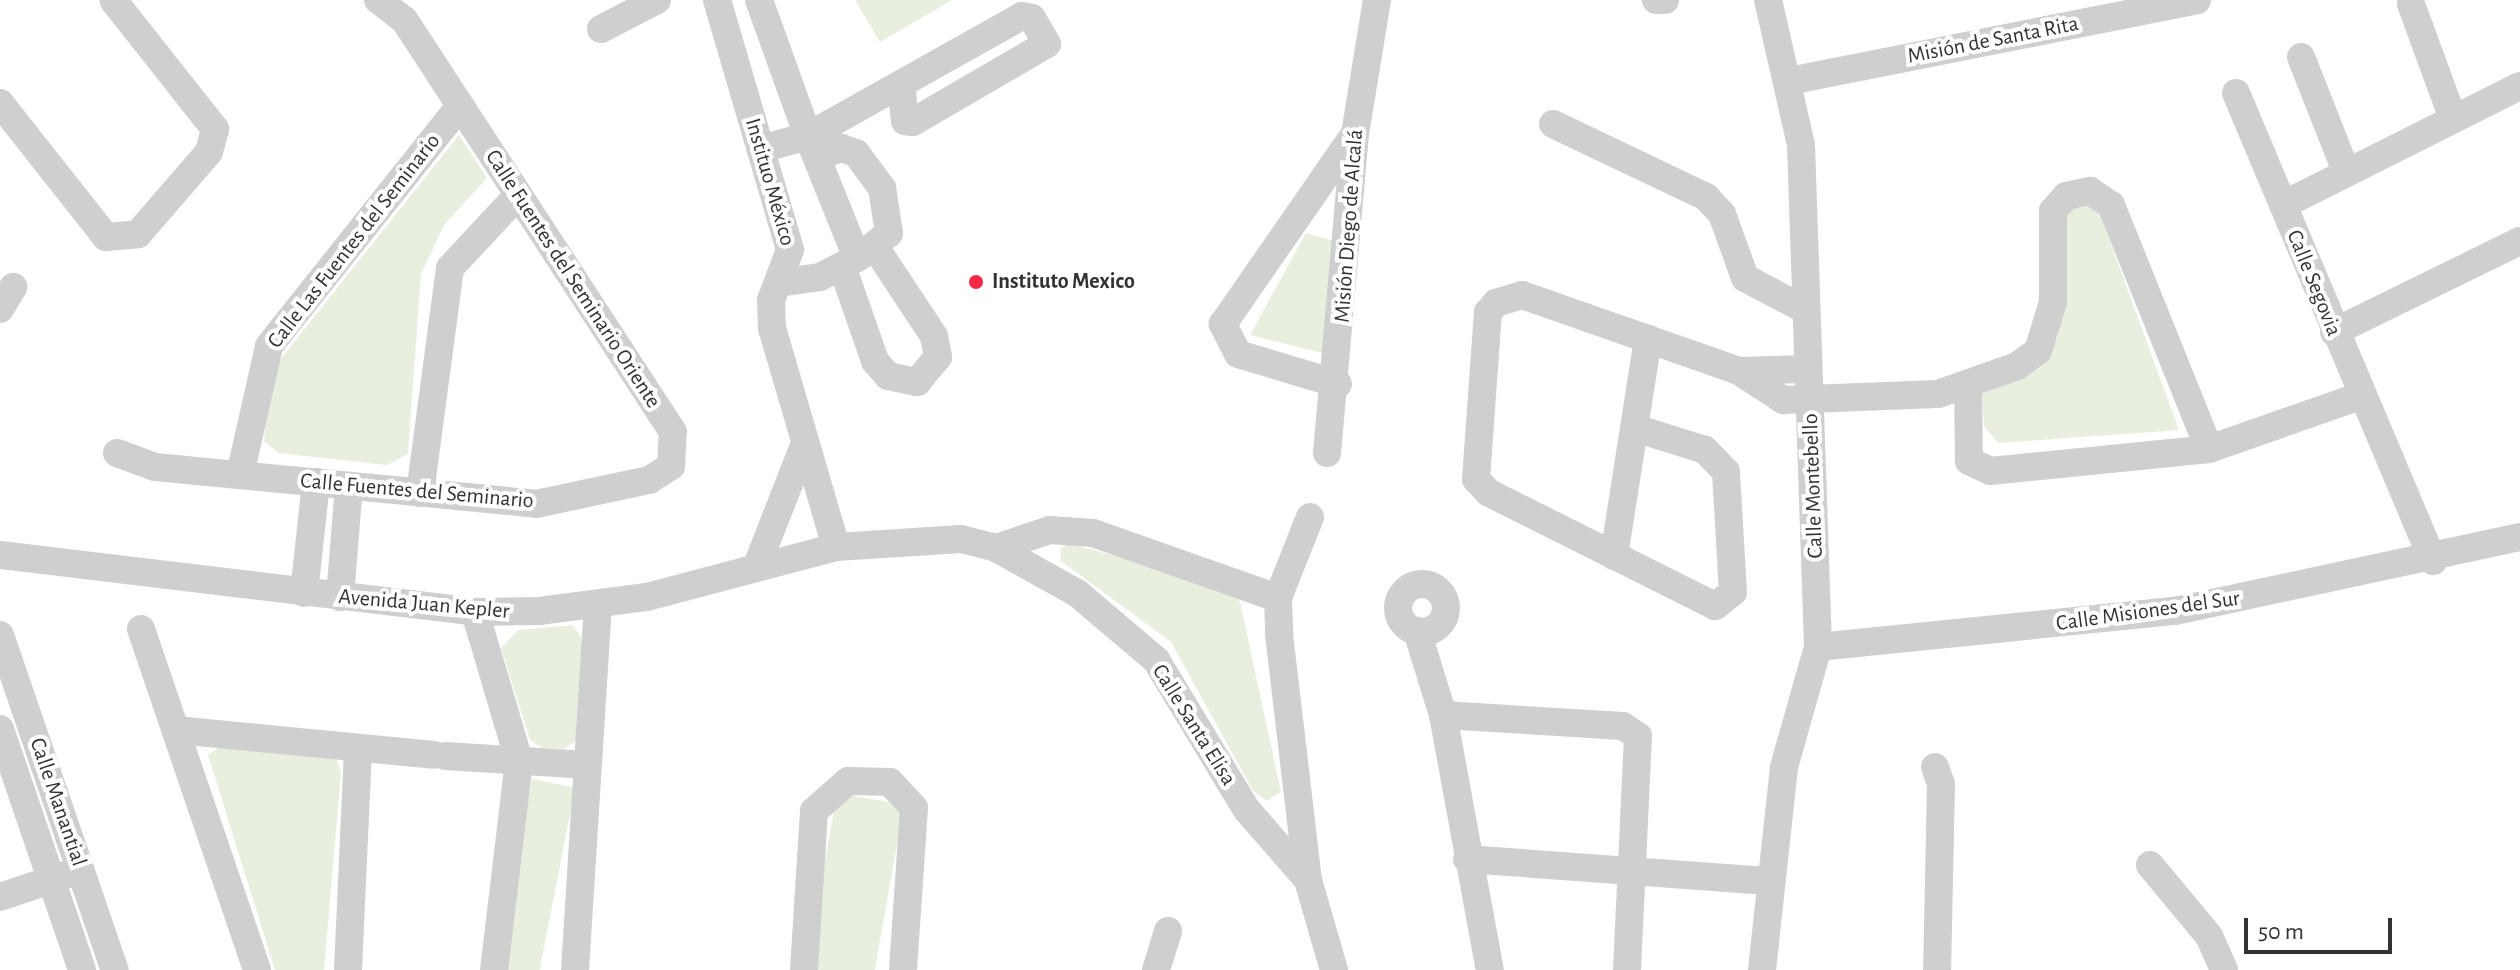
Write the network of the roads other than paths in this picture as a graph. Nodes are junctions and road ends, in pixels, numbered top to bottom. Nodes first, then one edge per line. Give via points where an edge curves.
1 (113, 0) edge
2 (378, 0) edge
3 (657, 0) edge
4 (717, 0) edge
5 (759, 0) edge
6 (1377, 0) edge
7 (1656, 0) edge
8 (1665, 0) edge
9 (1768, 0) edge
10 (2197, 0) edge
11 (2411, 4) dead end
12 (601, 29) dead end
13 (2301, 57) dead end
14 (1789, 81) junction
15 (901, 85) junction
16 (2520, 86) edge
17 (2236, 93) dead end
18 (0, 103) edge
19 (460, 106) junction
20 (2453, 119) junction
21 (1553, 124) dead end
22 (1355, 134) junction
23 (812, 147) junction
24 (761, 149) junction
25 (2346, 171) junction
26 (518, 195) junction
27 (2283, 205) junction
28 (2520, 241) edge
29 (858, 257) junction
30 (778, 283) junction
31 (1806, 310) junction
32 (2334, 332) junction
33 (1648, 339) junction
34 (1808, 369) junction
35 (1739, 371) junction
36 (1338, 384) junction
37 (1958, 386) junction
38 (2360, 396) junction
39 (1811, 402) junction
40 (1635, 428) junction
41 (803, 448) junction
42 (2209, 449) junction
43 (117, 453) dead end
44 (1327, 453) dead end
45 (676, 455) joint
46 (240, 475) junction
47 (316, 482) junction
48 (349, 486) junction
49 (420, 493) junction
50 (1310, 517) dead end
51 (2520, 537) edge
52 (836, 547) junction
53 (996, 548) junction
54 (1614, 556) junction
55 (2, 557) edge
56 (2424, 562) junction
57 (756, 568) junction
58 (304, 593) junction
59 (340, 597) junction
60 (1278, 598) junction
61 (598, 606) junction
62 (475, 612) junction
63 (141, 629) dead end
64 (1417, 631) dead end
65 (0, 635) edge
66 (1818, 647) junction
67 (1443, 715) junction
68 (0, 729) edge
69 (176, 730) junction
70 (358, 748) junction
71 (519, 761) junction
72 (588, 765) junction
73 (1935, 767) dead end
74 (1467, 859) junction
75 (2150, 865) dead end
76 (81, 870) junction
77 (1631, 873) junction
78 (50, 880) junction
79 (1308, 880) junction
80 (1767, 881) junction
81 (0, 897) edge
82 (1168, 931) dead end
83 (1937, 961) edge
84 (82, 970) edge
85 (115, 970) edge
86 (257, 970) edge
87 (348, 970) edge
88 (494, 970) edge
89 (575, 970) edge
90 (804, 970) edge
91 (903, 970) edge
92 (1156, 970) edge
93 (1334, 970) edge
94 (1490, 970) edge
95 (1627, 970) edge
96 (1762, 970) edge
97 (1960, 970) edge
98 (2224, 970) edge

1 - 18 street via 212,121 209,152 138,234 112,240
2 - 19 street, Calle Fuentes del Seminario Oriente via 404,20
3 - 12 street
4 - 24 street, Instituo México
5 - 23 street
6 - 22 street, Misión Diego de Alcalá
7 - 8 street
9 - 14 street, Calle Montebello
10 - 14 street, Misión de Santa Rita
11 - 20 street
13 - 25 street
14 - 31 street, Calle Montebello via 1801,145
15 - 15 street via 1028,15 1047,44 1023,63 913,122 905,121
15 - 23 street
16 - 20 street
17 - 27 street, Calle Segovia
19 - 26 street, Calle Fuentes del Seminario Oriente
19 - 46 street, Calle Las Fuentes del Seminario via 269,346
20 - 25 street
21 - 31 street via 1706,197 1722,214 1745,278
22 - 36 street, Misión Diego de Alcalá
22 - 36 street via 1223,324 1238,354
23 - 24 street
23 - 29 street
23 - 29 street via 841,148 869,166 890,225
24 - 30 street, Instituo México via 790,250
25 - 27 street
26 - 45 street, Calle Fuentes del Seminario Oriente via 673,432
26 - 49 street via 450,268
27 - 32 street, Calle Segovia
28 - 32 street
29 - 30 street
30 - 41 street, Instituo México via 772,328
31 - 34 street, Calle Montebello
32 - 38 street, Calle Segovia
33 - 35 street
33 - 40 street
33 - 54 street via 1522,295 1488,312 1476,479
34 - 35 street
34 - 39 street, Calle Montebello
35 - 39 street via 1771,397
36 - 44 street, Misión Diego de Alcalá
37 - 39 street via 1906,384 1890,395
37 - 42 street via 1967,452 1974,466 2139,461
37 - 42 street via 2017,366 2047,336 2058,202 2090,191 2111,205
38 - 42 street
38 - 56 street, Calle Segovia
39 - 66 street, Calle Montebello
40 - 54 street
40 - 54 street via 1705,450 1722,464 1733,592 1706,608
41 - 52 street, Instituo México
41 - 57 street
43 - 46 street, Calle Fuentes del Seminario via 155,467
45 - 49 street, Calle Fuentes del Seminario via 649,480 536,504
46 - 47 street, Calle Fuentes del Seminario
47 - 48 street, Calle Fuentes del Seminario
47 - 58 street
48 - 49 street, Calle Fuentes del Seminario
48 - 59 street
50 - 60 street
51 - 56 street, Calle Misiones del Sur
52 - 53 street, Calle Santa Elisa via 931,536
52 - 57 street, Avenida Juan Kepler
53 - 60 street via 1050,530 1093,533
53 - 79 street, Calle Santa Elisa via 1077,593 1156,660 1247,810
55 - 58 street, Avenida Juan Kepler
56 - 66 street, Calle Misiones del Sur via 2346,571 2175,611
57 - 61 street, Avenida Juan Kepler
58 - 59 street, Avenida Juan Kepler
59 - 62 street, Avenida Juan Kepler
60 - 79 street
61 - 62 street, Avenida Juan Kepler
61 - 72 street
62 - 71 street
63 - 69 street
64 - 67 street
65 - 76 street, Calle Manantial
66 - 80 street, Calle Montebello via 1784,767
67 - 74 street
67 - 77 street via 1623,726 1642,745
68 - 78 street, Calle Manantial
69 - 70 street
69 - 86 street
70 - 71 street
70 - 87 street
71 - 72 street
71 - 88 street
72 - 89 street
73 - 83 street via 1941,784
74 - 77 street
74 - 94 street
75 - 98 street via 2209,936
76 - 78 street
76 - 85 street, Calle Manantial
77 - 80 street
77 - 95 street
78 - 81 street
78 - 84 street, Calle Manantial
79 - 93 street
80 - 96 street, Calle Montebello
82 - 92 street
83 - 97 street
90 - 91 street via 814,811 848,781 890,782 914,808

